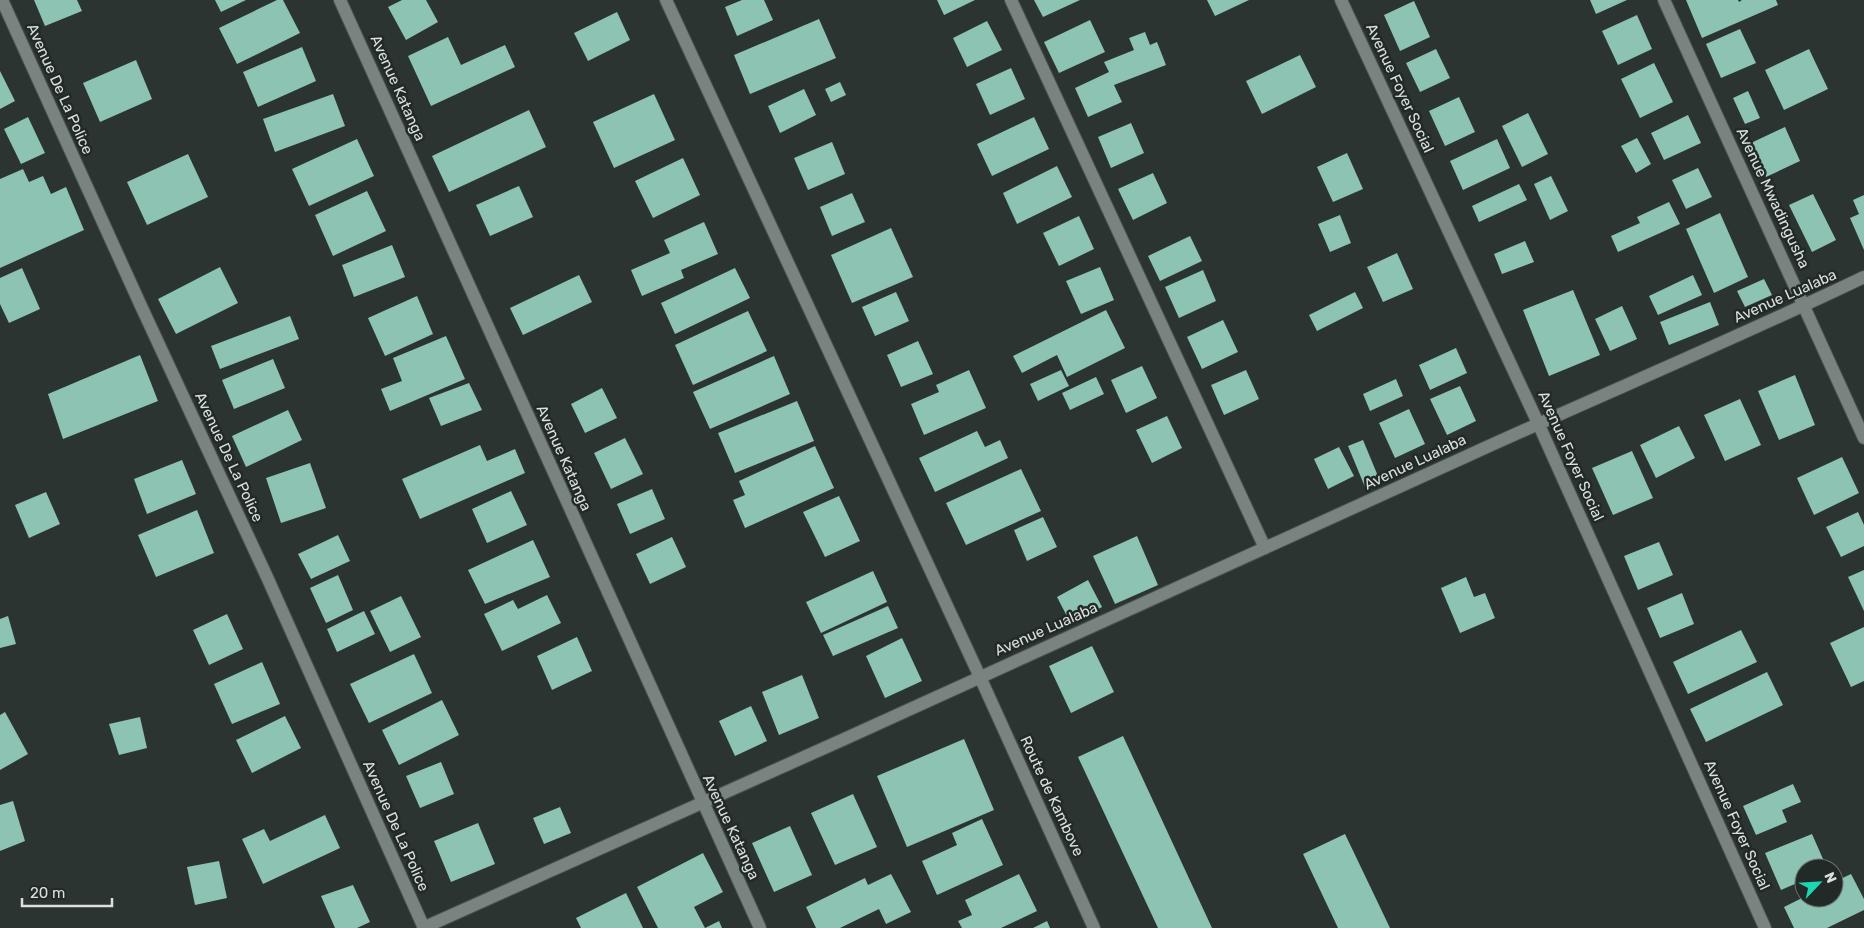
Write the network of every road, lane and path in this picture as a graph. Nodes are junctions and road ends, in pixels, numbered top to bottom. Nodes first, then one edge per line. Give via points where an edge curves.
1 (2, 0) edge
2 (340, 0) edge
3 (666, 0) edge
4 (1011, 0) edge
5 (1341, 0) edge
6 (1664, 0) edge
7 (1864, 277) edge
8 (1805, 306) junction
9 (1538, 423) junction
10 (1864, 438) edge
11 (1265, 548) junction
12 (980, 677) junction
13 (702, 803) junction
14 (424, 928) edge
15 (760, 928) edge
16 (1094, 928) edge
17 (1765, 928) edge

1 - 14 street, Avenue De La Police
2 - 13 street, Avenue Katanga
3 - 12 street, Route de Kambove
4 - 11 street
5 - 9 street, Avenue Foyer Social
6 - 8 street, Avenue Mwadingusha
7 - 8 street, Avenue Lualaba
8 - 9 street, Avenue Lualaba
8 - 10 street, Avenue Mwadingusha
9 - 11 street, Avenue Lualaba
9 - 17 street, Avenue Foyer Social
11 - 12 street, Avenue Lualaba
12 - 13 street, Avenue Lualaba
12 - 16 street, Route de Kambove
13 - 14 street, Avenue Lualaba
13 - 15 street, Avenue Katanga

